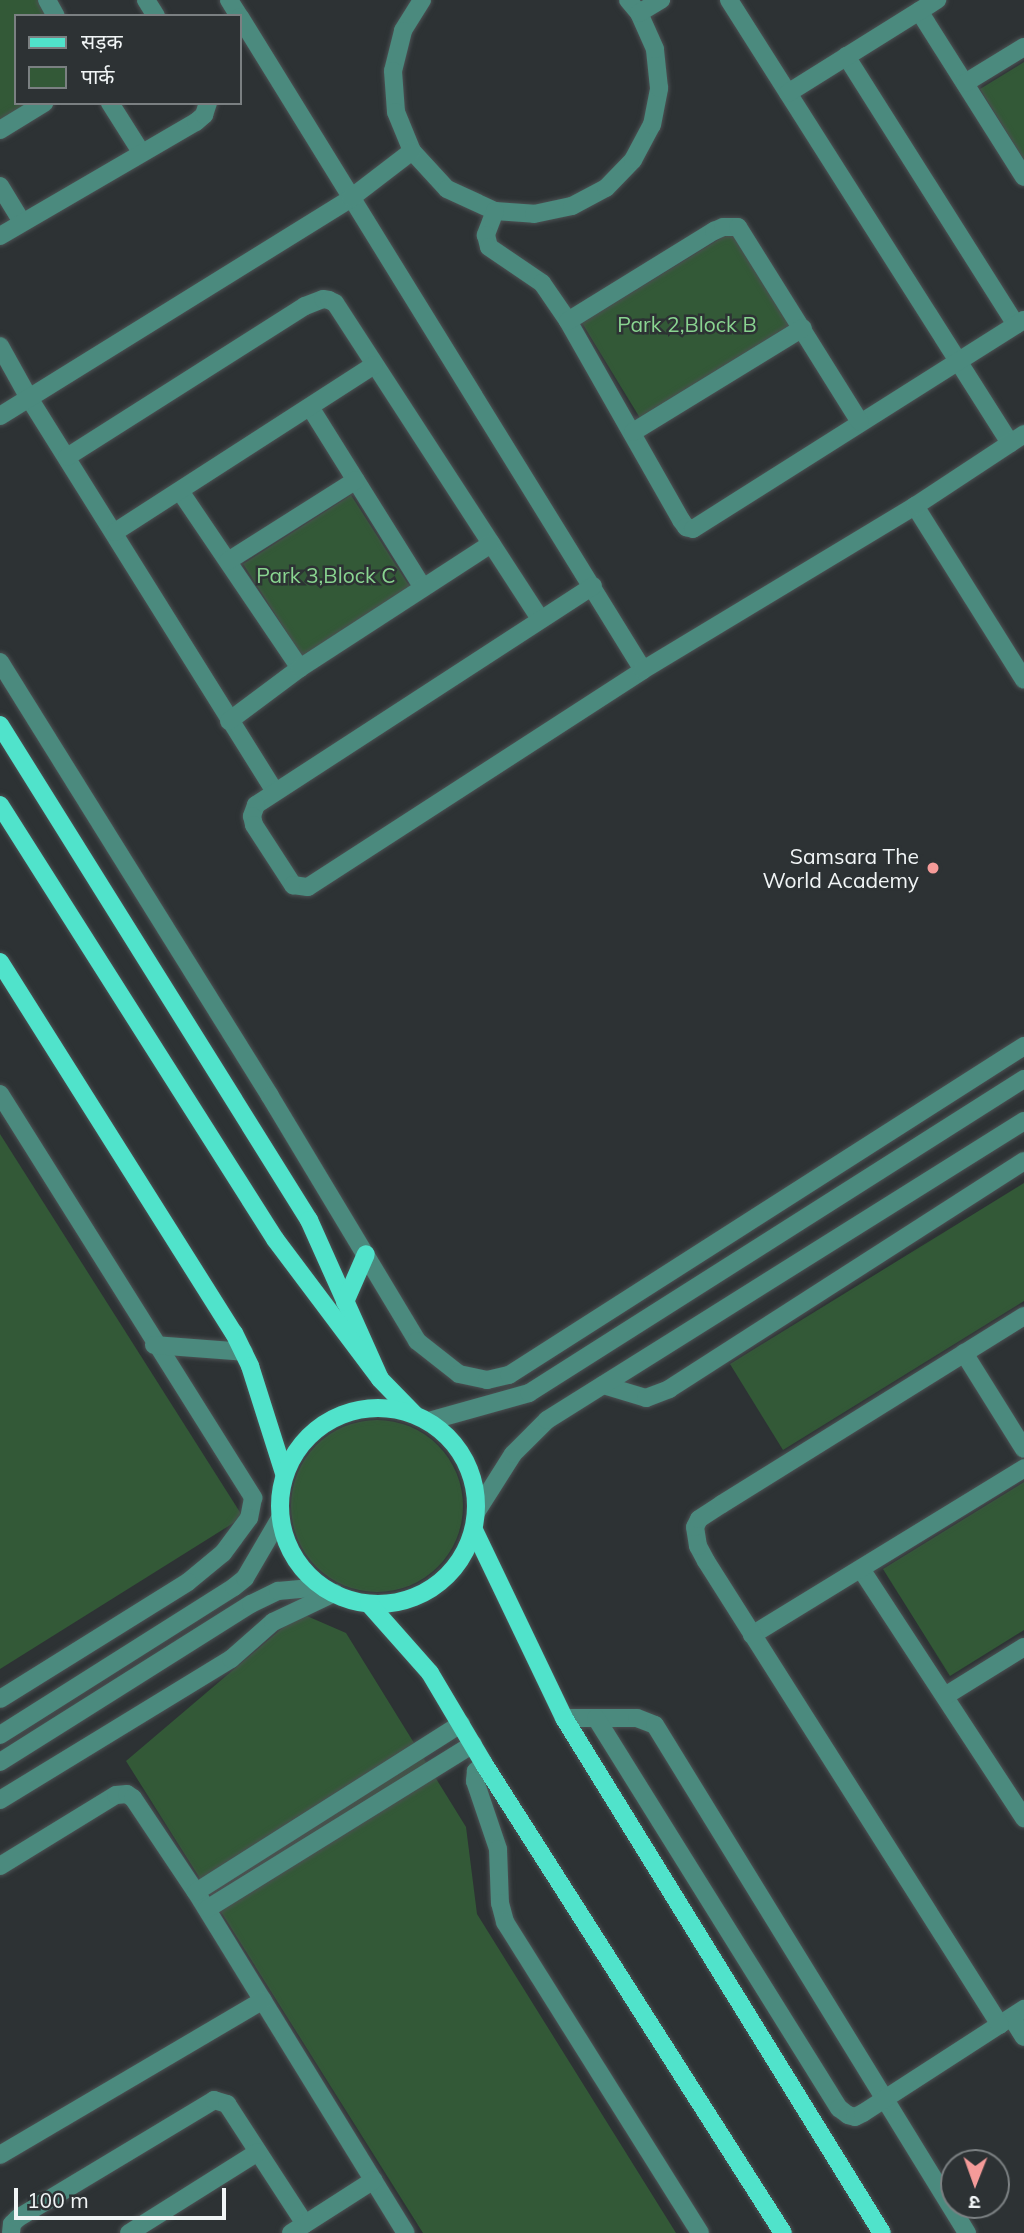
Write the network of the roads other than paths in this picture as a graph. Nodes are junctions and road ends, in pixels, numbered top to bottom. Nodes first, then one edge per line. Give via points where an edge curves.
1 (422, 0) edge
2 (661, 0) edge
3 (729, 0) edge
4 (937, 0) edge
5 (634, 7) edge
6 (919, 11) junction
7 (242, 21) edge
8 (1024, 47) edge
9 (846, 57) junction
10 (965, 83) junction
11 (788, 93) junction
12 (41, 105) edge
13 (111, 105) edge
14 (207, 105) edge
15 (0, 130) edge
16 (412, 151) junction
17 (141, 152) junction
18 (1024, 177) edge
19 (0, 186) edge
20 (351, 198) junction
21 (495, 211) junction
22 (22, 222) junction
23 (0, 236) edge
24 (568, 321) junction
25 (1020, 322) edge
26 (803, 328) junction
27 (0, 346) edge
28 (958, 361) junction
29 (374, 365) junction
30 (29, 398) junction
31 (310, 407) junction
32 (0, 416) edge
33 (860, 422) junction
34 (633, 432) junction
35 (1017, 439) edge
36 (67, 457) junction
37 (356, 480) junction
38 (180, 491) junction
39 (915, 506) junction
40 (115, 532) junction
41 (491, 544) junction
42 (228, 561) junction
43 (593, 586) junction
44 (423, 588) junction
45 (540, 619) junction
46 (0, 662) edge
47 (300, 668) junction
48 (643, 670) junction
49 (1024, 680) edge
50 (229, 721) junction
51 (0, 725) edge
52 (275, 791) junction
53 (0, 805) edge
54 (0, 962) edge
55 (1024, 1046) edge
56 (1024, 1079) edge
57 (0, 1094) edge
58 (1024, 1121) edge
59 (1024, 1161) edge
60 (366, 1254) junction
61 (345, 1302) junction
62 (606, 1312) junction
63 (1024, 1316) edge
64 (154, 1345) junction
65 (603, 1348) junction
66 (244, 1352) junction
67 (964, 1353) junction
68 (380, 1379) junction
69 (603, 1385) junction
70 (422, 1417) junction
71 (1024, 1449) edge
72 (1024, 1468) edge
73 (284, 1473) junction
74 (477, 1511) junction
75 (280, 1518) junction
76 (474, 1530) junction
77 (861, 1569) junction
78 (328, 1590) junction
79 (369, 1604) junction
80 (752, 1635) junction
81 (1024, 1647) edge
82 (945, 1696) junction
83 (0, 1699) edge
84 (564, 1718) junction
85 (596, 1718) junction
86 (461, 1724) junction
87 (0, 1735) edge
88 (473, 1744) junction
89 (0, 1762) edge
90 (484, 1764) junction
91 (0, 1800) edge
92 (1024, 1818) edge
93 (0, 1866) edge
94 (196, 1892) junction
95 (207, 1909) junction
96 (263, 2000) junction
97 (1012, 2017) edge
98 (1024, 2037) edge
99 (885, 2099) junction
100 (258, 2152) junction
101 (0, 2155) edge
102 (374, 2180) junction
103 (298, 2228) edge
104 (11, 2233) edge
105 (129, 2233) edge
106 (406, 2233) edge
107 (700, 2233) edge
108 (783, 2233) edge
109 (882, 2233) edge
110 (967, 2233) edge

1 - 16 street via 403,31 393,71 396,112
2 - 5 street
3 - 11 street
4 - 6 street
5 - 21 street via 655,49 659,88 652,125 634,160 606,188 572,206 534,214
6 - 9 street
6 - 10 street
7 - 20 street
8 - 10 street
9 - 11 street
9 - 25 street
10 - 18 street
11 - 28 street
12 - 15 street
13 - 17 street
14 - 17 street via 196,122
16 - 20 street
16 - 21 street via 447,189
17 - 22 street
19 - 22 street
20 - 30 street
20 - 43 street
21 - 24 street via 486,235 489,247 542,284
22 - 23 street
24 - 26 street via 714,231 731,226 744,233
24 - 34 street
25 - 28 street
26 - 33 street
26 - 34 street
27 - 30 street
28 - 33 street
28 - 35 street
29 - 31 street
29 - 36 street via 335,303 323,299 293,313
29 - 41 street
30 - 32 street
30 - 36 street
31 - 37 street
31 - 38 street
33 - 34 street via 694,529 681,520
35 - 39 street
36 - 40 street
37 - 42 street
37 - 44 street
38 - 40 street
38 - 42 street
39 - 48 street
39 - 49 street
40 - 50 street
41 - 44 street
41 - 45 street
42 - 47 street
43 - 45 street
43 - 48 street
44 - 47 street
45 - 52 street
46 - 60 street
47 - 50 street
48 - 52 street via 308,887 293,885 254,825 257,805
50 - 52 street
51 - 61 main road via 309,1220
53 - 68 main road via 275,1239
54 - 66 main road
55 - 62 street
56 - 65 street
57 - 64 street
58 - 69 street
59 - 69 street via 669,1390 646,1398
60 - 61 main road
60 - 62 street via 422,1348 475,1380 509,1375
61 - 68 main road
62 - 65 street
63 - 67 street
64 - 66 street
64 - 83 street via 249,1489 253,1497 249,1518 223,1553 188,1582
65 - 70 street via 529,1393
66 - 73 main road
67 - 71 street
67 - 80 street via 699,1519 695,1527 698,1546
68 - 70 main road
69 - 74 street via 539,1428 513,1454
70 - 73 main road via 380,1407 337,1416 314,1431
70 - 74 main road via 458,1447 467,1461 476,1488
72 - 77 street
73 - 75 main road
74 - 76 main road
75 - 78 main road via 296,1562
75 - 87 street via 245,1578 234,1587
76 - 79 main road via 450,1574 419,1595 395,1603
76 - 84 main road
77 - 80 street
77 - 82 street
78 - 79 main road
78 - 89 street via 267,1595
78 - 91 street via 273,1622 231,1658
79 - 86 main road via 430,1672
80 - 97 street
81 - 82 street
82 - 92 street
84 - 85 street
84 - 109 main road
85 - 99 street via 637,1718 655,1725
85 - 99 street via 839,2108 855,2117
86 - 88 main road
86 - 94 street
88 - 90 main road
88 - 95 street
90 - 107 street via 475,1781 498,1849 505,1922
90 - 108 main road
93 - 94 street via 116,1795 127,1794
94 - 95 street
95 - 96 street
96 - 101 street
96 - 102 street
97 - 98 street
97 - 99 street
99 - 110 street
100 - 103 street
100 - 104 street via 227,2104 214,2100 18,2218
100 - 105 street
102 - 103 street
102 - 106 street

